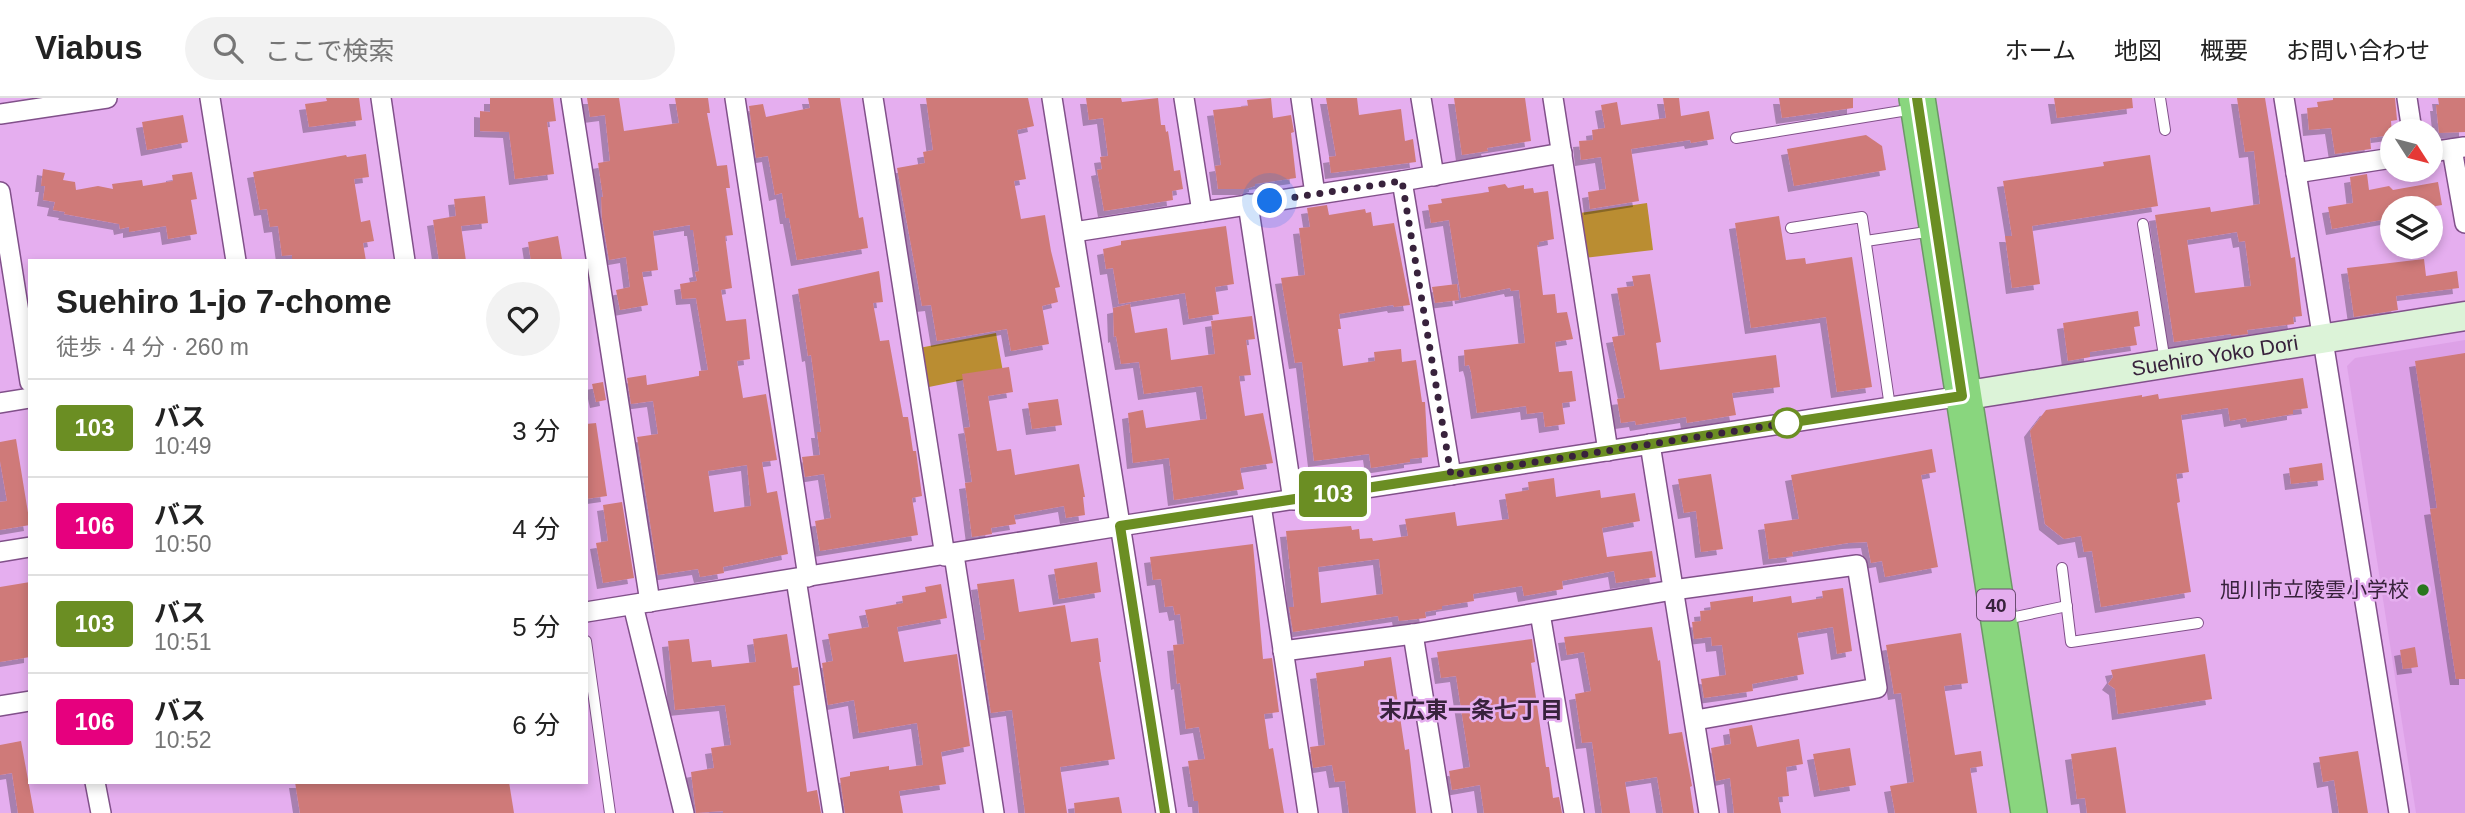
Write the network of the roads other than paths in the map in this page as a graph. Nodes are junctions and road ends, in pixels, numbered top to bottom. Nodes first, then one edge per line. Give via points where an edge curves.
1 (107, 98) edge
2 (210, 98) edge
3 (381, 98) edge
4 (571, 98) edge
5 (735, 98) edge
6 (873, 98) edge
7 (1052, 98) edge
8 (1184, 98) edge
9 (1301, 98) edge
10 (1421, 98) edge
11 (1556, 98) edge
12 (2160, 98) edge
13 (2284, 98) edge
14 (2407, 98) edge
15 (1917, 103) edge
16 (0, 114) edge
17 (2410, 119) edge
18 (2165, 130) dead end
19 (1736, 138) dead end
20 (2459, 148) edge
21 (1562, 153) junction
22 (2380, 160) edge
23 (2296, 173) junction
24 (1434, 176) junction
25 (1402, 181) junction
26 (0, 192) edge
27 (1315, 194) junction
28 (1248, 204) junction
29 (1202, 212) junction
30 (2465, 223) edge
31 (2143, 224) dead end
32 (1791, 228) dead end
33 (1937, 230) junction
34 (1074, 232) junction
35 (1866, 241) junction
36 (4, 254) edge
37 (236, 259) edge
38 (405, 259) edge
39 (2465, 316) edge
40 (2323, 339) junction
41 (2165, 364) junction
42 (28, 372) edge
43 (1962, 396) junction
44 (28, 398) edge
45 (0, 403) edge
46 (1890, 407) junction
47 (1650, 444) junction
48 (1608, 451) junction
49 (1451, 475) junction
50 (1293, 500) junction
51 (1261, 505) junction
52 (1120, 526) junction
53 (28, 547) edge
54 (0, 552) edge
55 (949, 555) junction
56 (2062, 568) dead end
57 (802, 578) junction
58 (1673, 590) junction
59 (641, 604) junction
60 (2067, 606) junction
61 (588, 612) edge
62 (1540, 612) junction
63 (1998, 620) junction
64 (2198, 623) dead end
65 (1413, 634) junction
66 (1283, 652) junction
67 (588, 655) edge
68 (28, 701) edge
69 (0, 706) edge
70 (1696, 720) junction
71 (95, 784) edge
72 (101, 813) edge
73 (610, 813) edge
74 (684, 813) edge
75 (833, 813) edge
76 (994, 813) edge
77 (1166, 813) edge
78 (1308, 813) edge
79 (1442, 813) edge
80 (1574, 813) edge
81 (1709, 813) edge
82 (2029, 813) edge
83 (2399, 813) edge

1 - 16 street
2 - 37 street
3 - 38 street
4 - 59 street
5 - 57 street
6 - 55 street
7 - 34 street
8 - 29 street
9 - 27 street
10 - 24 street
11 - 21 street
12 - 18 lane
13 - 23 street
14 - 17 street
15 - 19 lane
15 - 33 highway, 40
20 - 30 street
21 - 24 street
21 - 48 street
22 - 23 street
23 - 40 street
24 - 25 street
25 - 27 street
25 - 49 street
26 - 36 street
27 - 28 street
28 - 29 street
28 - 50 street
29 - 34 street
31 - 41 lane
32 - 35 lane via 1862,217
33 - 35 lane
33 - 43 highway, 40
34 - 52 street
35 - 46 lane
36 - 42 street
39 - 40 street, Suehiro Yoko Dori
40 - 41 street, Suehiro Yoko Dori
40 - 83 street
41 - 43 street, Suehiro Yoko Dori
43 - 46 street
43 - 63 highway, 40
44 - 45 street
46 - 47 street
47 - 48 street
47 - 58 street
48 - 49 street
49 - 50 street
50 - 51 street
51 - 52 street
51 - 66 street
52 - 55 street
52 - 77 street
53 - 54 street
55 - 57 street
55 - 76 street
56 - 60 lane
57 - 59 street
57 - 75 street
58 - 62 street
58 - 70 street
58 - 70 street via 1857,565 1877,688
59 - 61 street
59 - 74 street
60 - 63 lane
60 - 64 lane via 2071,642
62 - 65 street
62 - 80 street
63 - 82 highway, 40
65 - 66 street
65 - 79 street
66 - 78 street
67 - 73 lane
68 - 69 street
70 - 81 street
71 - 72 street

